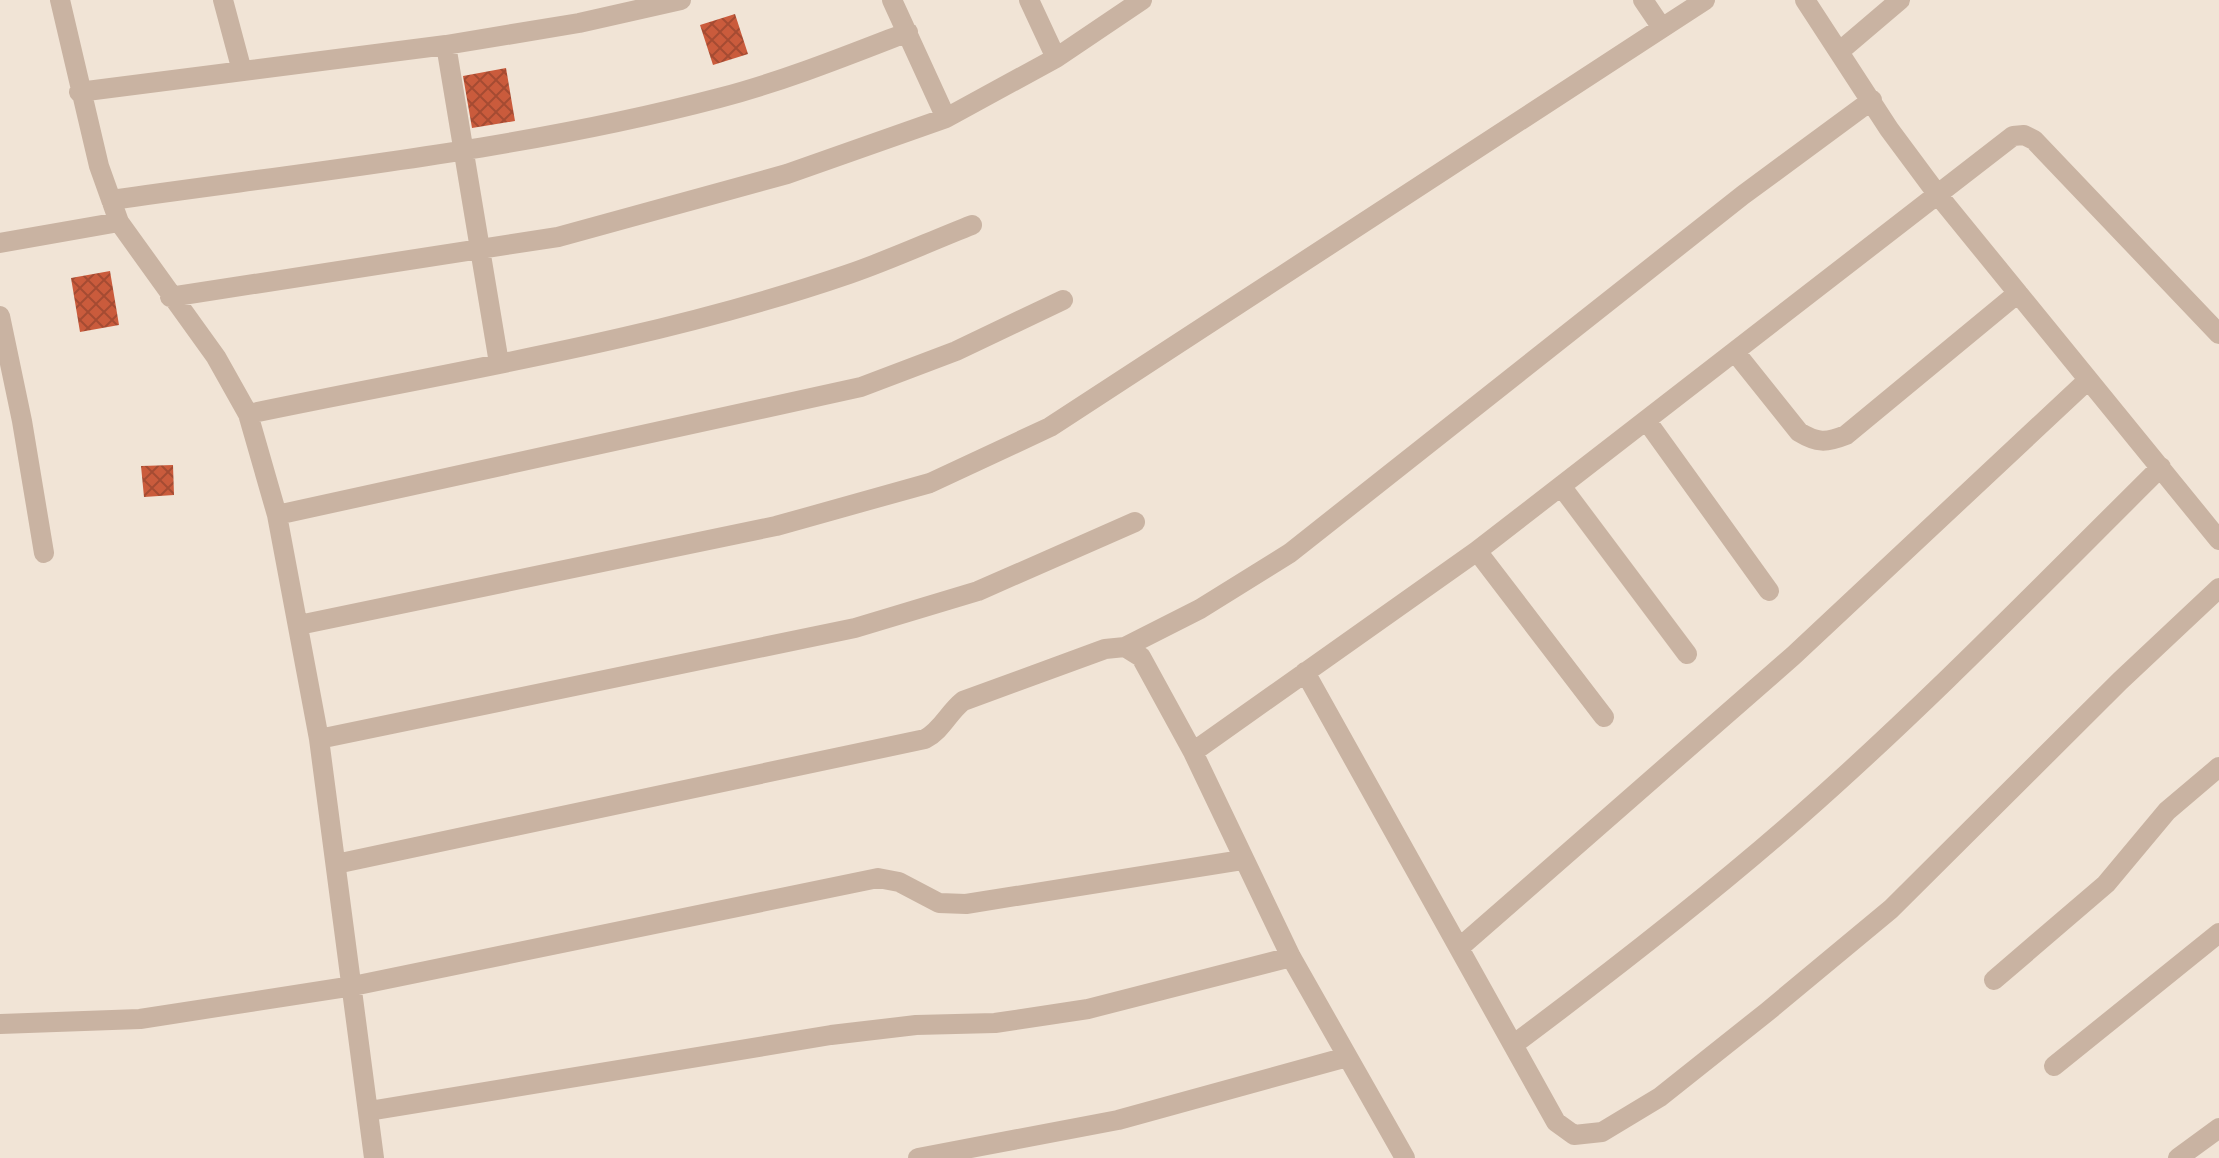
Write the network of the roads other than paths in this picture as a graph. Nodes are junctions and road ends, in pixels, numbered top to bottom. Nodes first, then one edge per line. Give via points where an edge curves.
1 (60, 0) edge
2 (223, 0) edge
3 (681, 0) edge
4 (892, 0) edge
5 (1029, 0) edge
6 (1142, 0) edge
7 (1643, 0) edge
8 (1705, 0) edge
9 (1805, 0) edge
10 (1900, 0) edge
11 (1662, 28) junction
12 (908, 32) junction
13 (446, 45) junction
14 (1840, 51) junction
15 (1056, 58) junction
16 (242, 71) junction
17 (79, 92) junction
18 (1872, 100) junction
19 (946, 118) junction
20 (462, 150) junction
21 (1938, 195) junction
22 (111, 200) junction
23 (119, 222) junction
24 (972, 225) dead end
25 (0, 243) edge
26 (477, 250) junction
27 (2018, 293) junction
28 (170, 297) junction
29 (1063, 300) dead end
30 (0, 316) edge
31 (2219, 334) edge
32 (1735, 352) junction
33 (499, 363) junction
34 (2088, 380) junction
35 (248, 414) junction
36 (1646, 420) junction
37 (2161, 467) junction
38 (1561, 486) junction
39 (277, 515) junction
40 (1135, 522) dead end
41 (2219, 540) edge
42 (1477, 551) junction
43 (44, 553) dead end
44 (2219, 588) edge
45 (1769, 591) dead end
46 (299, 625) junction
47 (1125, 647) junction
48 (1687, 654) dead end
49 (1305, 672) junction
50 (1604, 717) dead end
51 (319, 739) junction
52 (1193, 752) junction
53 (2219, 767) edge
54 (1242, 860) junction
55 (336, 864) junction
56 (2219, 933) edge
57 (1459, 948) junction
58 (1291, 957) junction
59 (1994, 980) dead end
60 (353, 986) junction
61 (0, 1024) edge
62 (1513, 1045) junction
63 (1347, 1057) junction
64 (2054, 1066) dead end
65 (369, 1111) junction
66 (2219, 1128) edge
67 (374, 1158) edge
68 (918, 1158) edge
69 (1405, 1158) edge
70 (2178, 1158) edge

1 - 17 street
2 - 16 street
3 - 13 street
4 - 12 street
5 - 15 street
6 - 15 street
7 - 11 street
8 - 11 street
9 - 14 street
10 - 14 street
11 - 46 street via 1050,427 930,483 776,526
12 - 19 street
12 - 20 street via 722,98
13 - 16 street
13 - 20 street
14 - 18 street
15 - 19 street
16 - 17 street
17 - 22 street
18 - 21 street
18 - 47 street via 1743,195 1290,553 1200,609
19 - 26 street via 660,212
20 - 22 street
20 - 26 street
21 - 27 street
21 - 31 street via 2013,136 2024,135
21 - 32 street
22 - 23 street
23 - 25 street
23 - 28 street
24 - 33 street via 849,274 708,316
26 - 28 street
26 - 33 street
27 - 32 street via 1846,435 1827,443 1799,432
27 - 34 street
28 - 35 street via 216,357
29 - 39 street via 956,351 861,387
30 - 43 street
32 - 36 street
33 - 35 street
34 - 37 street
34 - 57 street via 1793,656
35 - 39 street
36 - 38 street
36 - 45 street
37 - 41 street
37 - 62 street via 1804,813 1670,927
38 - 42 street
38 - 48 street
39 - 46 street
40 - 51 street via 978,591 855,628
42 - 49 street
42 - 50 street
44 - 62 street via 1891,909 1660,1097 1602,1132 1574,1135 1556,1122
46 - 51 street
47 - 52 street via 1141,657
47 - 55 street via 1105,649 963,701 938,732 925,739
49 - 52 street
49 - 57 street
51 - 55 street
52 - 54 street
53 - 59 street via 2167,811 2106,884
54 - 58 street
54 - 60 street via 966,904 939,903 899,882 878,878
55 - 60 street
56 - 64 street
57 - 62 street
58 - 63 street
58 - 65 street via 1088,1009 995,1023 831,1035
60 - 61 street via 140,1019
60 - 65 street
63 - 68 street via 1118,1120
63 - 69 street
65 - 67 street
66 - 70 street

